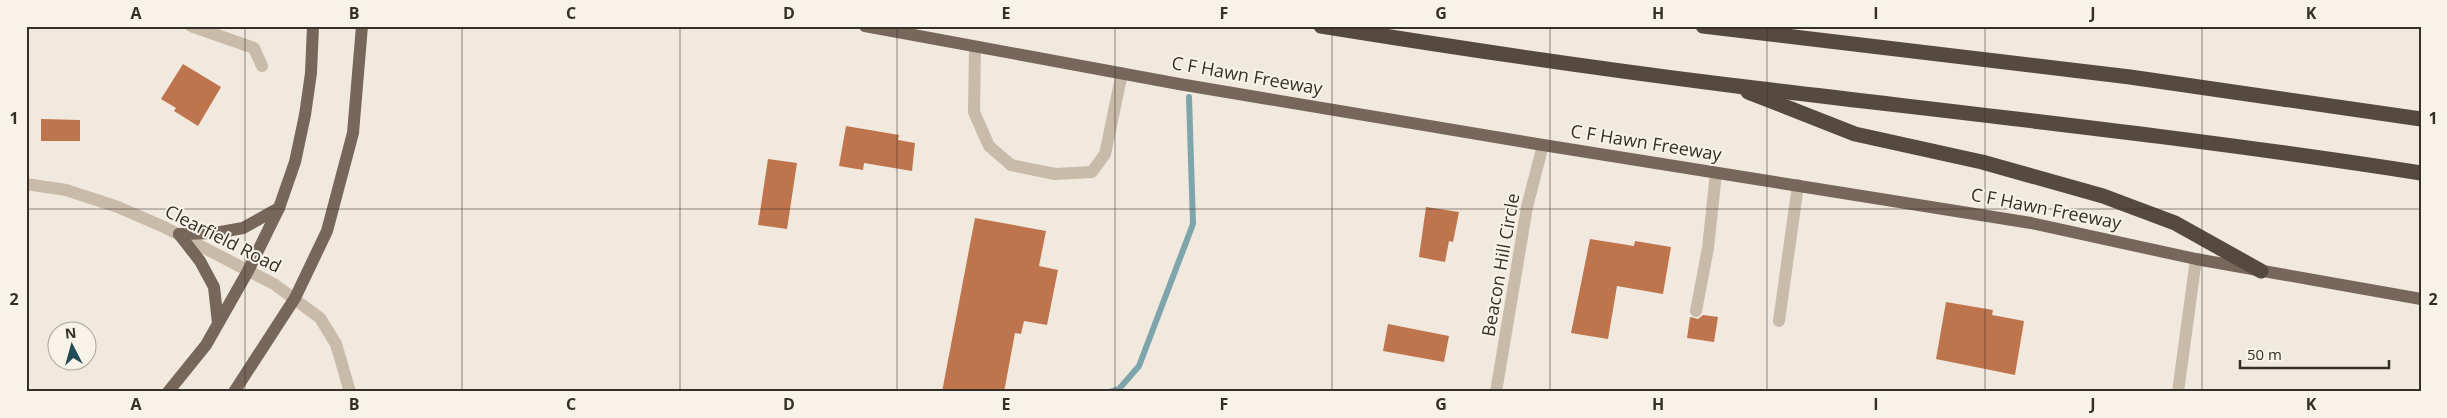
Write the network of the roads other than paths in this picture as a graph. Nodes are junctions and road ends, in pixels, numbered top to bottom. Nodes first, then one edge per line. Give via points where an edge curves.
1 (191, 26) edge
2 (313, 26) edge
3 (362, 26) edge
4 (865, 26) edge
5 (1321, 26) edge
6 (1703, 26) edge
7 (975, 46) junction
8 (262, 66) dead end
9 (1122, 73) junction
10 (1728, 85) junction
11 (2421, 119) edge
12 (1543, 145) junction
13 (1716, 173) junction
14 (2421, 173) edge
15 (26, 184) edge
16 (1798, 185) junction
17 (280, 208) junction
18 (179, 234) junction
19 (2196, 259) junction
20 (248, 271) junction
21 (2261, 271) junction
22 (295, 298) junction
23 (2421, 299) edge
24 (1696, 311) dead end
25 (1779, 321) dead end
26 (218, 323) junction
27 (168, 392) edge
28 (234, 392) edge
29 (350, 392) edge
30 (1496, 392) edge
31 (2178, 392) edge

1 - 8 street via 254,48
2 - 17 main road via 305,115 295,162
3 - 22 main road via 354,133 327,231
4 - 7 main road, C F Hawn Freeway
5 - 10 highway
6 - 11 highway via 2130,77
7 - 9 main road, C F Hawn Freeway
7 - 9 street via 974,112 989,146 1011,165 1055,174 1092,172 1105,154
9 - 12 main road, C F Hawn Freeway
10 - 14 highway via 2126,131
10 - 21 highway via 1855,134 1982,162 2103,196 2175,223
12 - 13 main road, C F Hawn Freeway
12 - 30 street, Beacon Hill Circle via 1526,207
13 - 16 main road, C F Hawn Freeway
13 - 24 street via 1708,248
15 - 18 street, Clearfield Road via 66,190 101,201
16 - 19 main road, C F Hawn Freeway via 2030,223
16 - 25 street
17 - 18 main road via 243,228
17 - 20 main road
18 - 20 street, Clearfield Road
18 - 26 main road via 200,260 214,287
19 - 21 main road, C F Hawn Freeway
19 - 31 street
20 - 22 street, Clearfield Road
20 - 26 main road
21 - 23 main road, C F Hawn Freeway
22 - 28 main road
22 - 29 street, Clearfield Road via 320,318 336,344
26 - 27 main road via 206,345

